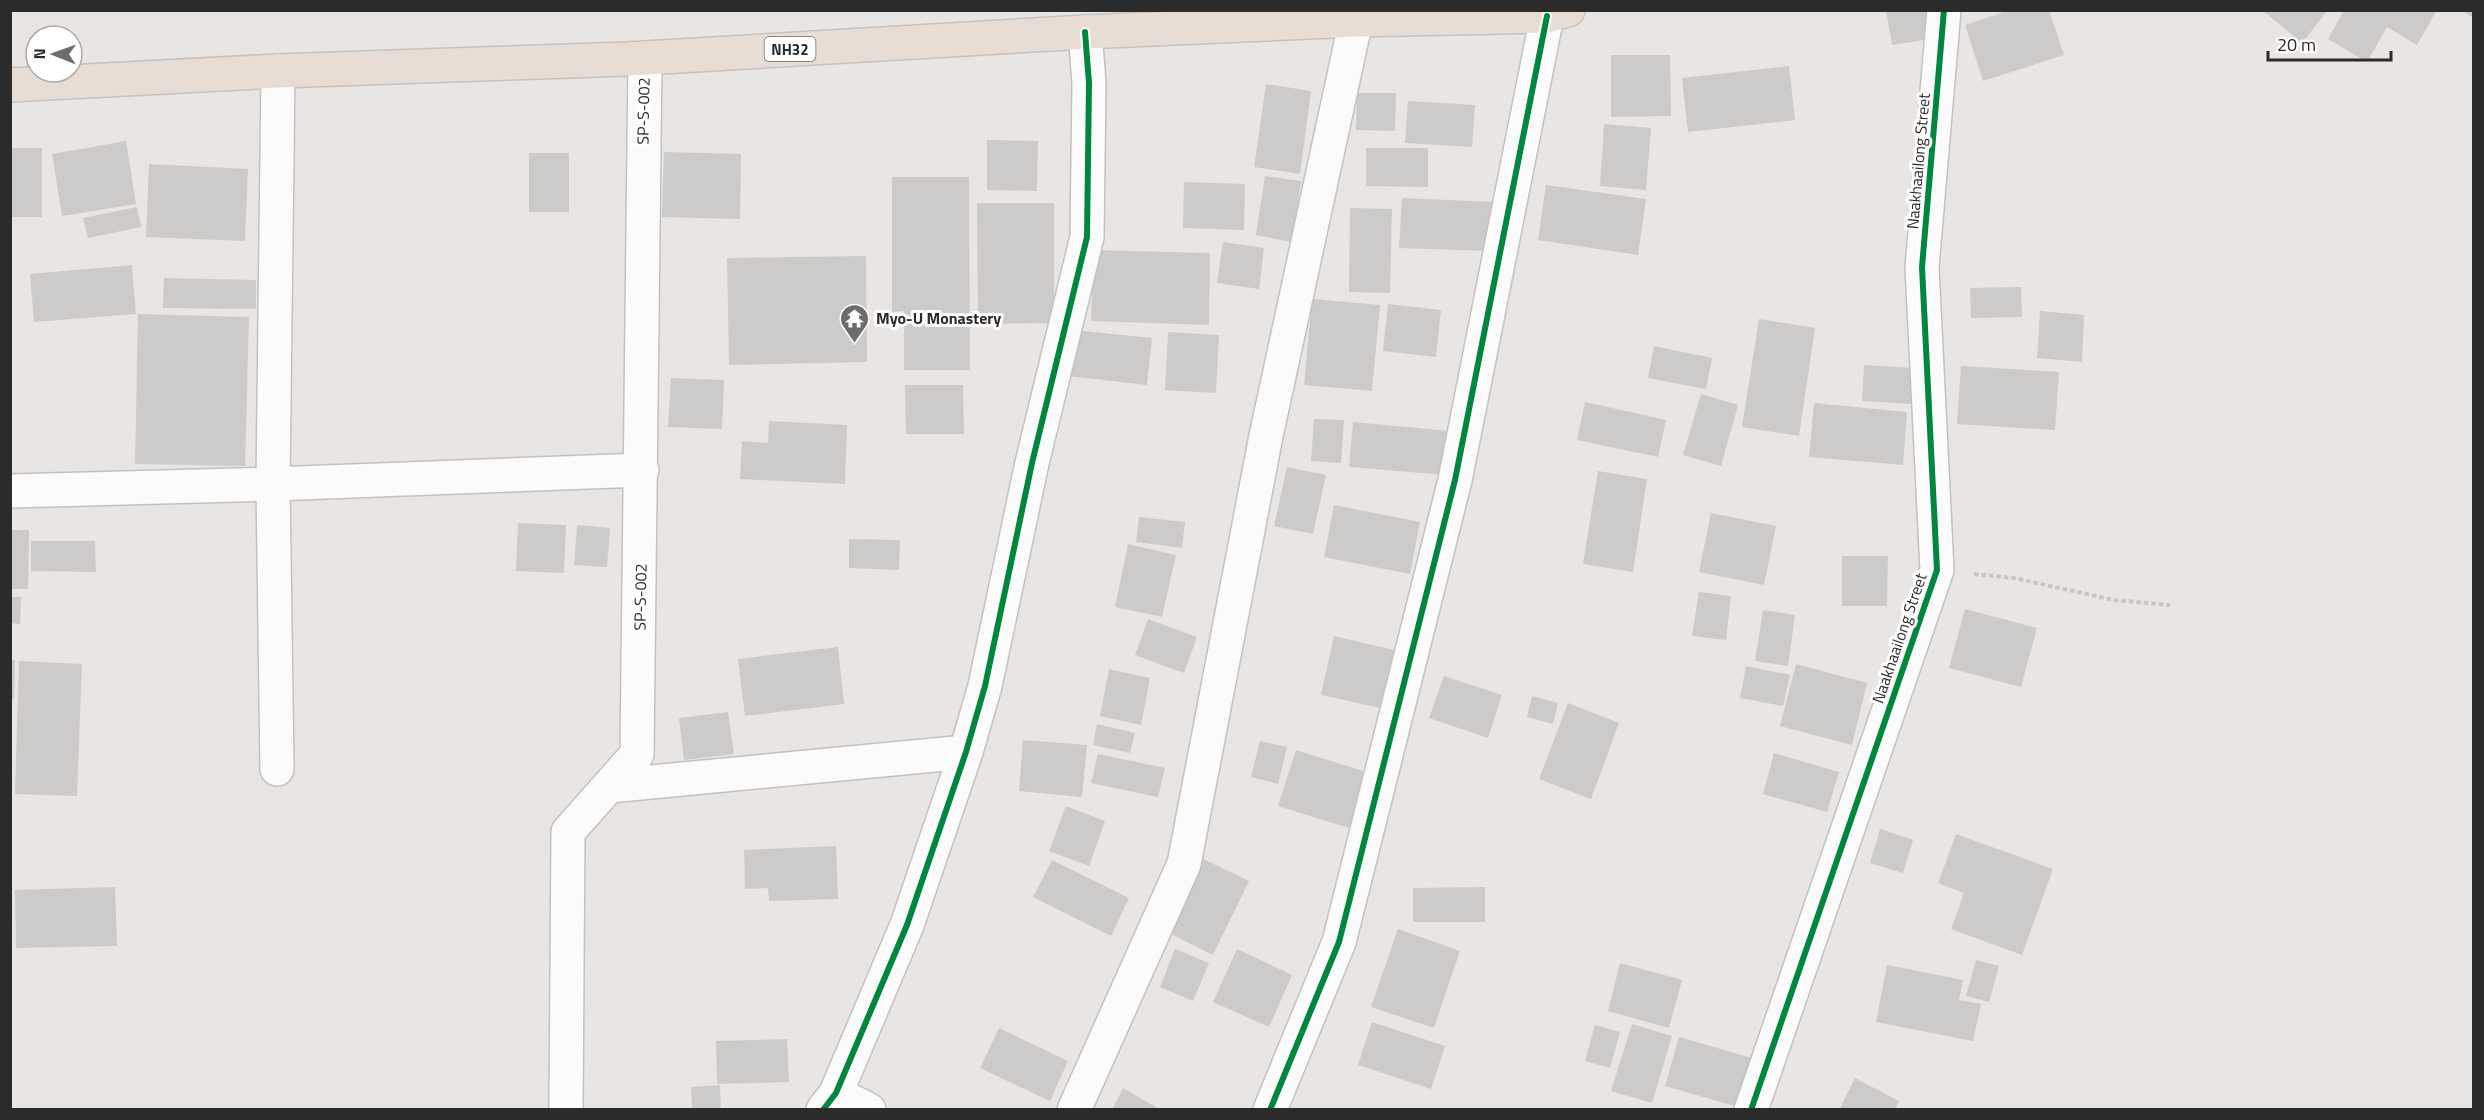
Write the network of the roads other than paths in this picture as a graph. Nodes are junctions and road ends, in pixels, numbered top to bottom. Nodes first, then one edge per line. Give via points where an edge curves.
1 (1944, 10) edge
2 (1557, 13) edge
3 (1356, 20) junction
4 (1085, 32) junction
5 (645, 58) junction
6 (278, 71) junction
7 (10, 85) edge
8 (642, 470) junction
9 (273, 484) junction
10 (10, 491) edge
11 (966, 752) junction
12 (277, 769) dead end
13 (609, 786) junction
14 (829, 1101) edge
15 (566, 1110) edge
16 (869, 1110) edge
17 (1074, 1110) edge
18 (1270, 1110) edge
19 (1751, 1110) edge

1 - 19 street, Naakhaailong Street via 1922,267 1937,570
2 - 3 highway, NH32
2 - 18 street via 1455,480 1342,930
3 - 4 highway, NH32
3 - 17 street via 1266,436 1184,864
4 - 5 highway, NH32
4 - 11 street via 1089,83 1088,237 1032,463 986,686
5 - 6 highway, NH32
5 - 8 street, SP-S-002
6 - 7 highway, NH32
6 - 9 street
8 - 9 street
8 - 13 street, SP-S-002 via 637,754
9 - 10 street
9 - 12 street
11 - 13 street
11 - 14 street via 907,925
13 - 15 street, SP-S-002 via 568,832
14 - 16 street

